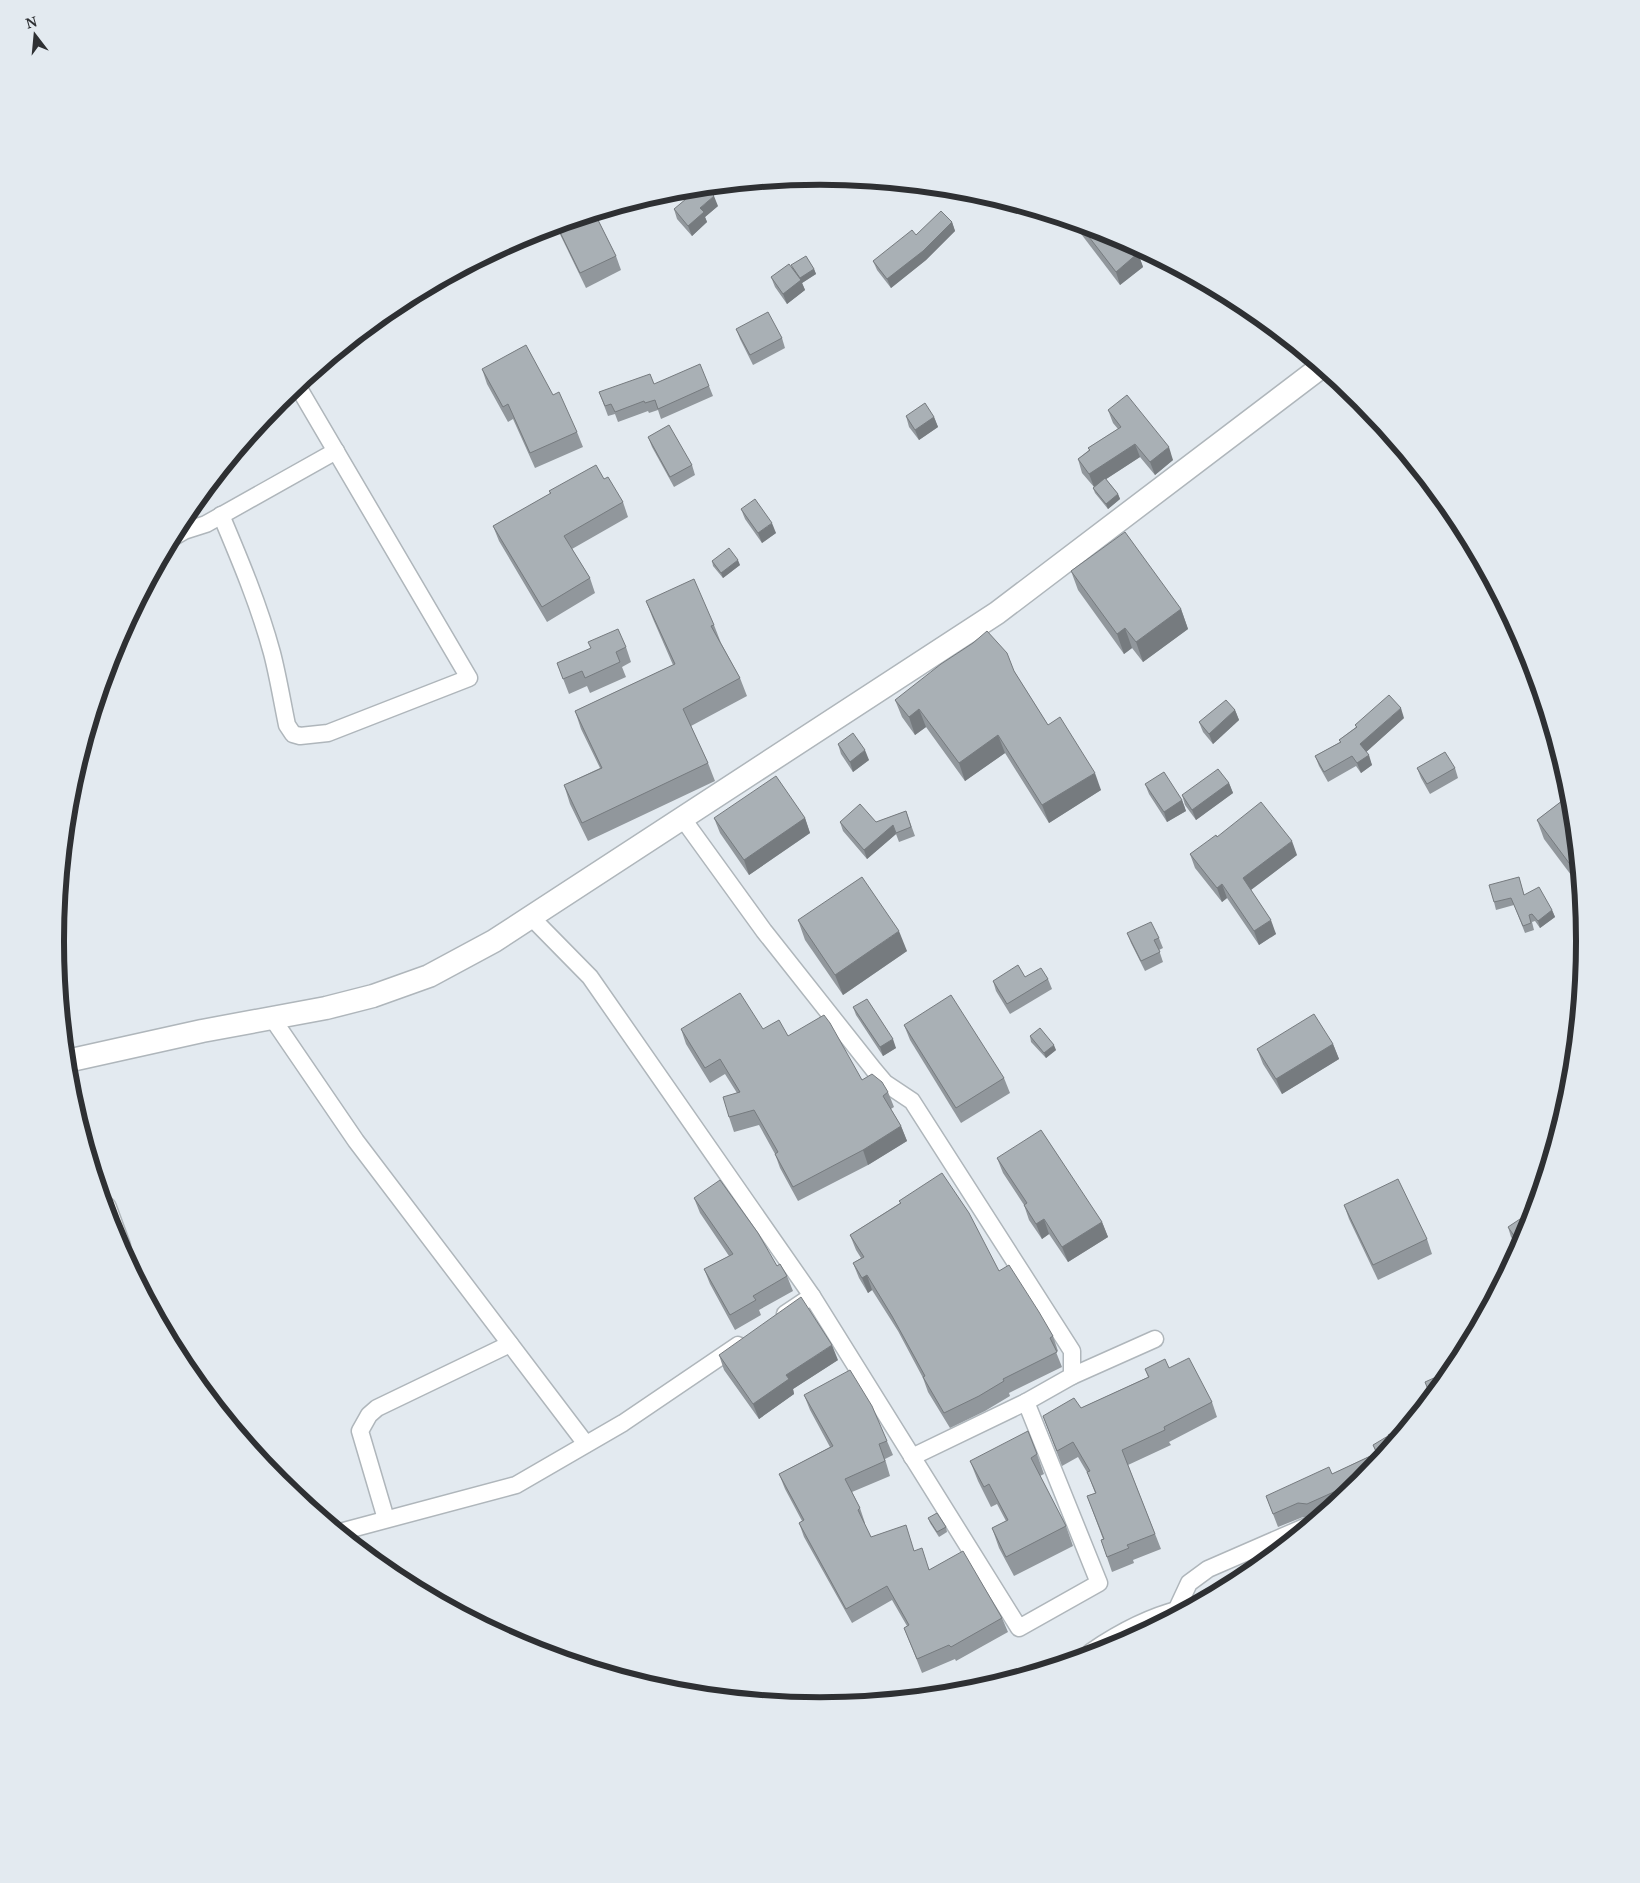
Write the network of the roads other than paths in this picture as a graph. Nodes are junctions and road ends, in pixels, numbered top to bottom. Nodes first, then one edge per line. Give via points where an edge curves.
1 (1317, 371) edge
2 (301, 392) edge
3 (336, 451) junction
4 (220, 515) junction
5 (184, 532) edge
6 (683, 819) junction
7 (531, 917) junction
8 (272, 1018) junction
9 (73, 1060) edge
10 (812, 1296) junction
11 (771, 1324) edge
12 (754, 1335) edge
13 (1154, 1338) dead end
14 (510, 1344) junction
15 (1072, 1376) junction
16 (1026, 1402) junction
17 (586, 1444) junction
18 (912, 1457) junction
19 (386, 1519) junction
20 (346, 1530) edge
21 (1289, 1534) edge
22 (1181, 1606) edge

1 - 6 street via 997,613
2 - 3 street
3 - 4 street
3 - 4 street via 469,678 328,733 293,734 287,725 261,615
4 - 5 street
6 - 7 street
6 - 15 street via 764,932 874,1070 885,1083 912,1101 1072,1351
7 - 8 street via 429,976 373,996
7 - 10 street via 590,977
8 - 9 street
8 - 14 street via 356,1141
10 - 11 street
10 - 18 street
12 - 17 street via 623,1423
13 - 15 street
14 - 17 street
14 - 19 street via 376,1408 369,1415 360,1431
15 - 16 street
16 - 18 street
16 - 18 street via 1099,1582 1019,1628
17 - 19 street via 516,1485
19 - 20 street
21 - 22 street via 1208,1569 1189,1584

